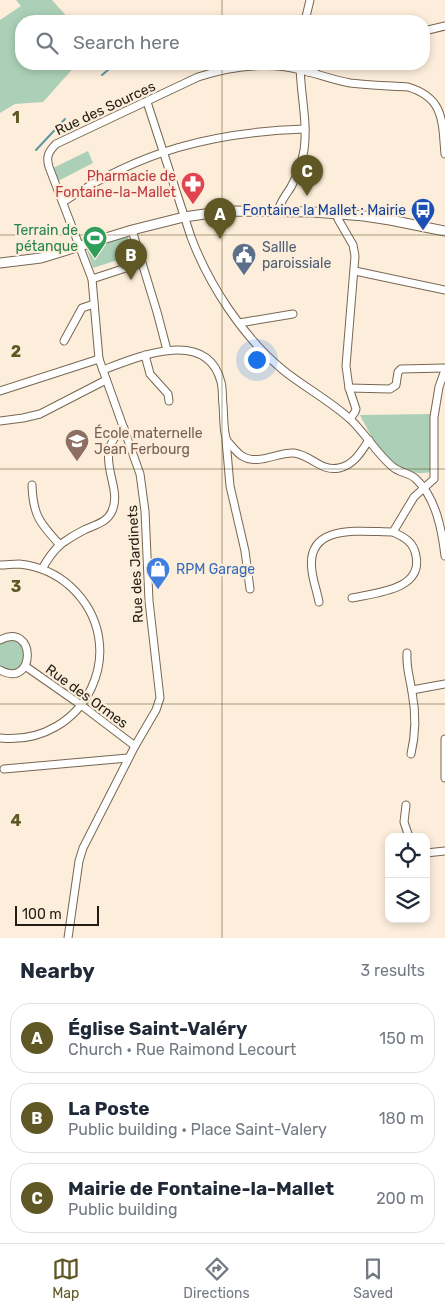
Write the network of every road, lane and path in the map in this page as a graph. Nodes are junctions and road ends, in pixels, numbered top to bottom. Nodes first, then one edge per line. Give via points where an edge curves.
1 (310, 0) edge
2 (306, 15) edge
3 (445, 26) edge
4 (430, 30) edge
5 (222, 70) edge
6 (300, 70) edge
7 (305, 70) edge
8 (312, 70) edge
9 (308, 72) junction
10 (147, 102) junction
11 (305, 129) junction
12 (163, 152) junction
13 (445, 154) edge
14 (63, 202) junction
15 (278, 211) junction
16 (338, 214) junction
17 (184, 217) junction
18 (132, 230) junction
19 (445, 231) edge
20 (80, 246) junction
21 (141, 263) junction
22 (0, 264) edge
23 (355, 271) junction
24 (92, 279) junction
25 (445, 290) edge
26 (94, 304) junction
27 (293, 314) dead end
28 (239, 323) junction
29 (64, 341) dead end
30 (167, 350) junction
31 (145, 355) junction
32 (99, 359) junction
33 (445, 369) edge
34 (103, 370) junction
35 (106, 380) junction
36 (349, 388) junction
37 (0, 391) edge
38 (169, 401) dead end
39 (350, 419) junction
40 (0, 421) edge
41 (124, 428) junction
42 (226, 440) junction
43 (369, 440) junction
44 (242, 456) junction
45 (228, 466) junction
46 (32, 486) dead end
47 (424, 489) junction
48 (392, 532) junction
49 (60, 545) junction
50 (445, 556) edge
51 (0, 565) edge
52 (42, 569) junction
53 (250, 590) dead end
54 (352, 598) dead end
55 (319, 602) dead end
56 (0, 640) edge
57 (407, 654) dead end
58 (25, 666) junction
59 (0, 670) edge
60 (445, 684) edge
61 (412, 690) junction
62 (82, 706) junction
63 (0, 738) edge
64 (445, 739) edge
65 (135, 746) junction
66 (411, 754) dead end
67 (128, 758) junction
68 (4, 769) dead end
69 (445, 778) edge
70 (406, 804) dead end
71 (408, 833) edge
72 (445, 851) edge
73 (430, 853) edge
74 (68, 938) edge

1 - 2 street
3 - 4 street
5 - 10 street, Rue des Sources via 198,77
6 - 11 street
7 - 9 street, Rue des Sources
8 - 9 street
9 - 13 street, Rue des Sources via 350,82 408,87 426,94 441,115
10 - 12 street
10 - 14 street, Rue des Sources via 51,149 47,160
11 - 12 street via 256,131
11 - 15 street via 299,168
12 - 14 street via 111,173
12 - 17 street
14 - 20 street, Rue des Sources
15 - 16 street
15 - 17 street via 226,211
16 - 19 street
16 - 23 street via 338,220 353,245
17 - 18 street
17 - 28 street via 198,256
18 - 20 street
18 - 21 street
20 - 22 street via 41,258
20 - 24 street, Rue des Sources
21 - 24 street
21 - 30 street
23 - 25 street
23 - 36 street via 346,358
24 - 26 street, Rue des Jardinets
26 - 29 street via 82,308
26 - 32 street, Rue des Jardinets
27 - 28 street
28 - 39 street via 283,369
30 - 31 street
30 - 42 street via 192,352 209,361 216,370 221,383
31 - 34 street
31 - 38 street via 150,374 168,394
32 - 34 street, Rue des Jardinets
32 - 37 street
33 - 36 street via 401,369 396,385 390,389
33 - 47 street via 434,417 434,476
34 - 35 street, Rue des Jardinets
35 - 40 street via 40,414
35 - 41 street, Rue des Jardinets
36 - 39 street via 356,409
39 - 43 street
41 - 49 street via 117,434 109,452 115,500 111,514 106,520
41 - 65 street, Rue des Jardinets via 140,474 145,510 148,601 160,698
42 - 44 street
42 - 45 street
43 - 44 street via 358,457 340,468 322,467 305,456 288,453 256,459
43 - 47 street via 393,467 410,475
44 - 45 street
45 - 53 street
46 - 49 street via 32,501 41,524
47 - 48 street via 414,497
47 - 50 street via 434,502
48 - 54 street via 412,544 417,562 412,577 395,589
48 - 55 street via 342,532 319,542 313,555 312,570
49 - 52 street
51 - 52 street via 19,564
52 - 62 street via 62,580 80,596 92,616 99,638 99,662 93,685
56 - 58 street, Rue des Ormes via 13,637 24,644 28,655
57 - 61 street via 406,667
58 - 59 street, Rue des Ormes via 13,673
58 - 62 street, Rue des Ormes
60 - 61 street
61 - 66 street via 415,714
62 - 63 street via 51,730 33,737
62 - 65 street, Rue des Ormes
64 - 69 street
65 - 67 street, Rue des Jardinets
67 - 68 street
67 - 74 street, Rue des Jardinets via 88,836 79,861
70 - 71 street via 404,822
72 - 73 street

